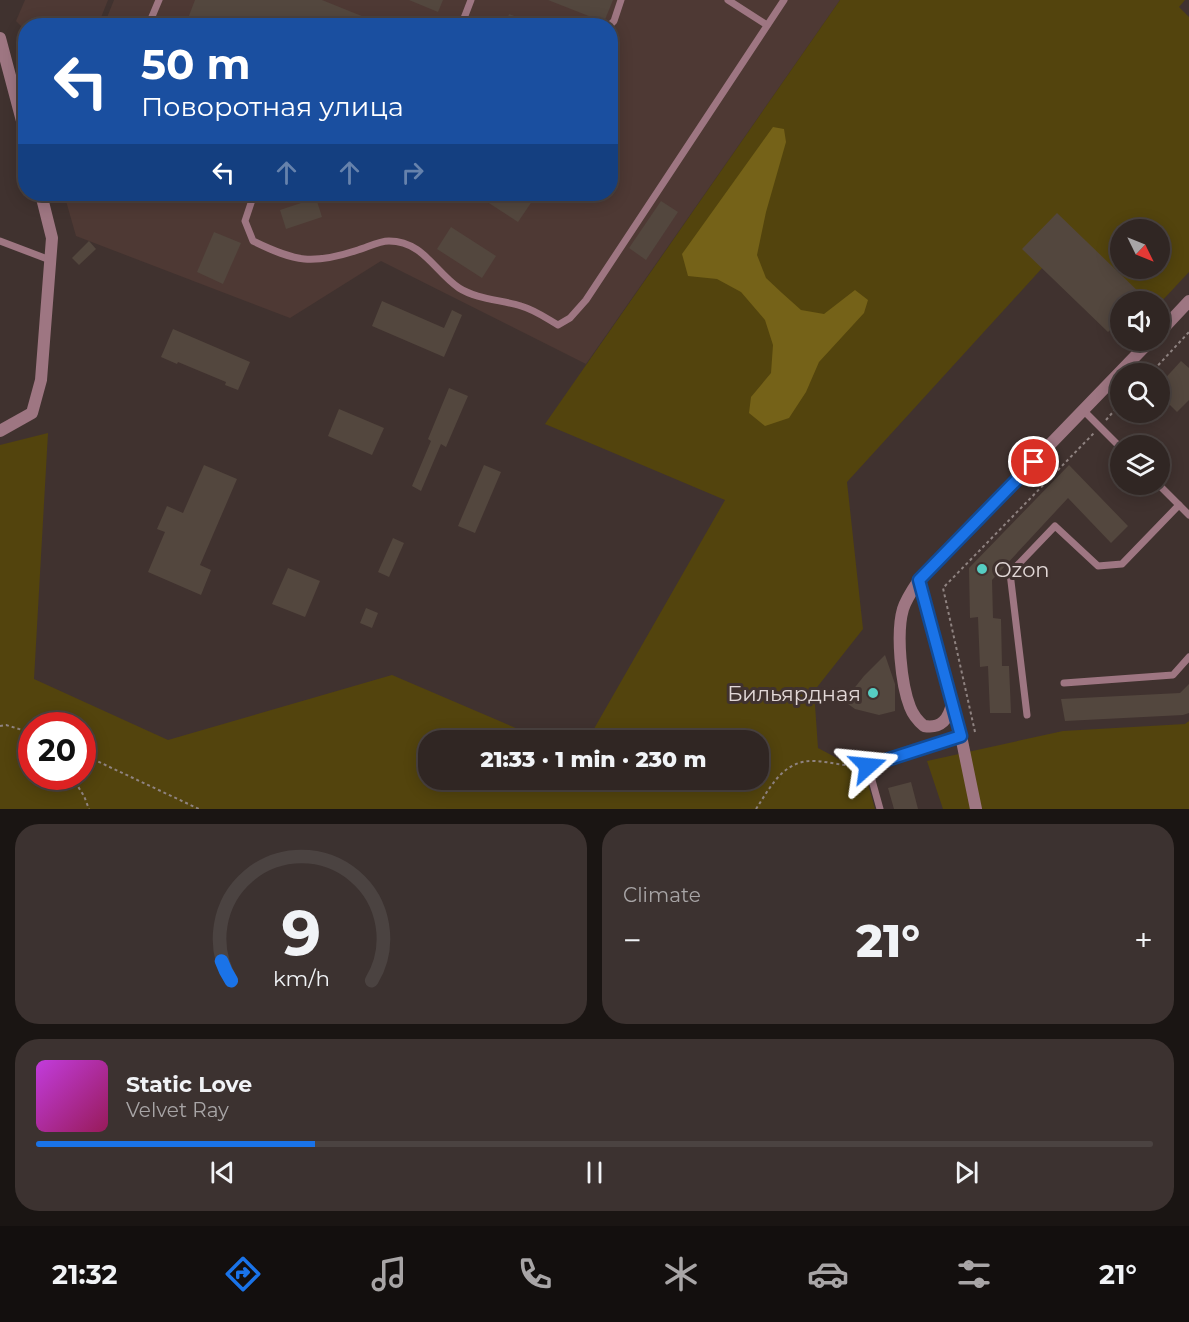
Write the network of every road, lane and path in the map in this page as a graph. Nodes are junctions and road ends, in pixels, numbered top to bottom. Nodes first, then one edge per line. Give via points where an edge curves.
1 (159, 0) edge
2 (471, 0) edge
3 (621, 0) edge
4 (728, 0) edge
5 (784, 0) edge
6 (151, 18) edge
7 (464, 18) edge
8 (615, 18) edge
9 (767, 25) junction
10 (0, 38) edge
11 (18, 106) edge
12 (42, 201) edge
13 (252, 201) edge
14 (0, 241) edge
15 (50, 260) junction
16 (1189, 301) edge
17 (1170, 321) edge
18 (1189, 332) edge
19 (1141, 351) edge
20 (1160, 363) edge
21 (1084, 411) junction
22 (1110, 416) edge
23 (1100, 427) junction
24 (0, 430) edge
25 (1110, 437) edge
26 (1169, 495) edge
27 (1179, 505) junction
28 (1189, 515) edge
29 (919, 580) junction
30 (1189, 657) edge
31 (1064, 683) dead end
32 (952, 703) junction
33 (1027, 715) dead end
34 (0, 726) edge
35 (18, 729) edge
36 (975, 732) dead end
37 (961, 736) junction
38 (96, 761) edge
39 (868, 766) junction
40 (80, 790) edge
41 (89, 809) edge
42 (199, 809) edge
43 (756, 809) edge
44 (880, 809) edge
45 (976, 809) edge

1 - 6 lane
2 - 7 lane
3 - 8 lane
4 - 9 lane
5 - 9 lane
9 - 13 lane via 586,300 558,325 524,307 459,288 422,251 403,242 387,240 303,261 276,252 253,241 245,221
10 - 11 street
12 - 15 street via 52,238
14 - 15 lane
15 - 24 street via 41,381 32,413
16 - 17 street
18 - 20 path
19 - 21 street
21 - 23 lane
21 - 29 street
22 - 23 path
23 - 25 lane
23 - 36 path via 943,588
26 - 27 lane
27 - 28 lane
27 - 33 lane via 1122,564 1098,566 1055,526 1010,573
29 - 32 street
29 - 32 street via 903,609 901,626 910,707 924,726 933,728 950,715
30 - 31 lane via 1173,675
32 - 37 street
34 - 35 path
37 - 39 lane
37 - 45 street
38 - 42 path
39 - 43 path via 813,761 787,767
39 - 44 lane
40 - 41 path

